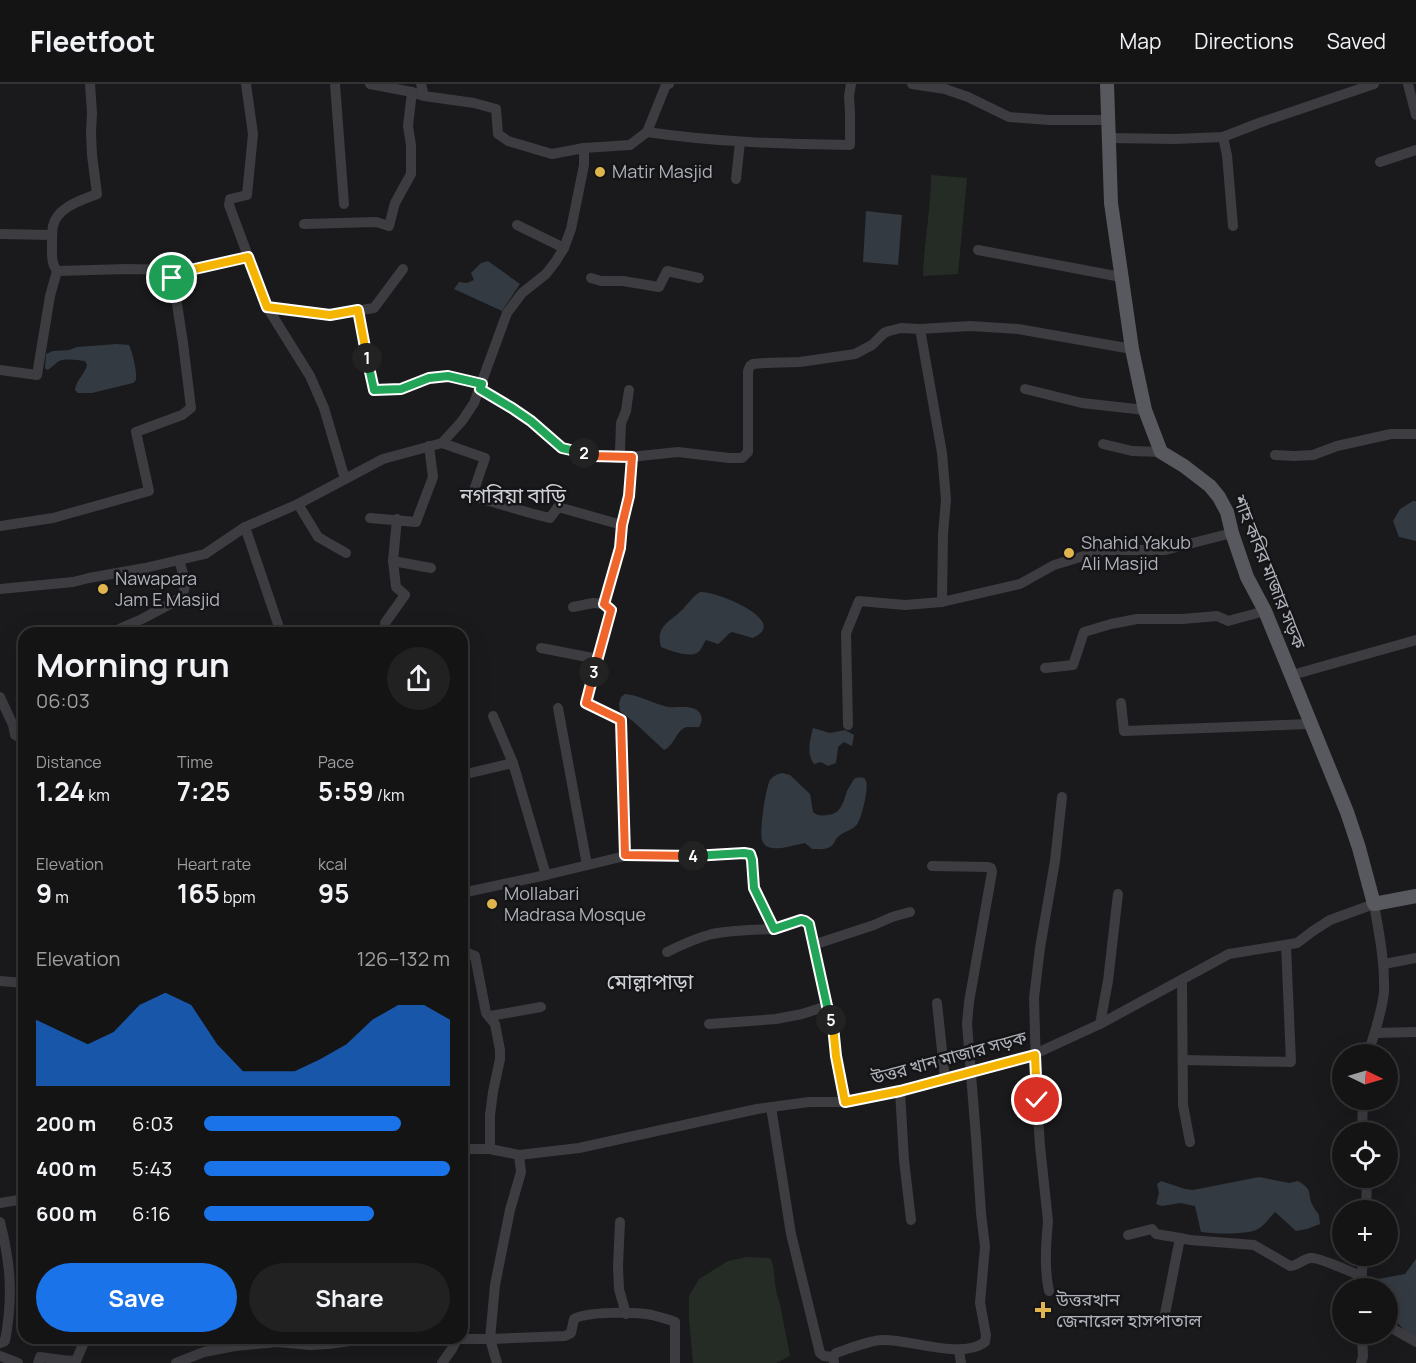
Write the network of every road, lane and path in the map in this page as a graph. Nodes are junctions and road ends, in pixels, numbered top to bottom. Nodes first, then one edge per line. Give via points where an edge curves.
1 (90, 84) edge
2 (246, 84) edge
3 (335, 84) edge
4 (370, 84) edge
5 (421, 84) edge
6 (669, 84) edge
7 (851, 84) edge
8 (912, 84) edge
9 (1107, 84) edge
10 (1374, 84) edge
11 (1408, 84) edge
12 (393, 86) edge
13 (412, 92) junction
14 (424, 96) junction
15 (1416, 115) edge
16 (1108, 120) junction
17 (647, 132) junction
18 (1223, 137) junction
19 (1108, 138) junction
20 (740, 142) junction
21 (584, 148) junction
22 (1416, 150) edge
23 (1380, 162) dead end
24 (736, 179) dead end
25 (344, 204) dead end
26 (303, 224) dead end
27 (517, 225) dead end
28 (1233, 226) dead end
29 (0, 234) edge
30 (52, 235) junction
31 (564, 248) junction
32 (978, 250) dead end
33 (248, 257) junction
34 (403, 269) dead end
35 (190, 270) junction
36 (57, 272) junction
37 (1121, 277) junction
38 (591, 278) dead end
39 (699, 278) dead end
40 (267, 307) junction
41 (358, 310) junction
42 (920, 329) junction
43 (1132, 349) junction
44 (0, 370) edge
45 (481, 386) junction
46 (1025, 389) dead end
47 (629, 390) dead end
48 (1144, 410) junction
49 (1416, 434) edge
50 (442, 443) junction
51 (1103, 444) dead end
52 (429, 446) junction
53 (1161, 452) junction
54 (1275, 455) dead end
55 (627, 457) junction
56 (345, 479) junction
57 (298, 504) junction
58 (370, 518) dead end
59 (397, 519) junction
60 (622, 525) junction
61 (0, 526) edge
62 (245, 527) junction
63 (1232, 533) junction
64 (346, 553) dead end
65 (179, 560) junction
66 (393, 561) junction
67 (431, 568) dead end
68 (0, 589) edge
69 (942, 602) junction
70 (604, 604) junction
71 (573, 607) dead end
72 (1265, 611) junction
73 (385, 623) dead end
74 (123, 627) edge
75 (279, 627) edge
76 (1416, 640) edge
77 (541, 648) dead end
78 (598, 659) junction
79 (1045, 668) dead end
80 (1292, 675) junction
81 (0, 697) edge
82 (1121, 703) dead end
83 (558, 708) dead end
84 (493, 716) dead end
85 (1310, 724) junction
86 (848, 725) dead end
87 (18, 736) edge
88 (513, 763) junction
89 (468, 774) edge
90 (1062, 797) dead end
91 (625, 855) junction
92 (588, 865) junction
93 (932, 866) dead end
94 (546, 875) junction
95 (468, 892) edge
96 (1118, 894) dead end
97 (1416, 896) edge
98 (1374, 904) junction
99 (910, 912) dead end
100 (774, 929) junction
101 (813, 945) junction
102 (1286, 945) junction
103 (667, 952) dead end
104 (468, 953) edge
105 (1416, 958) edge
106 (1384, 964) junction
107 (1182, 980) junction
108 (0, 981) edge
109 (18, 982) edge
110 (937, 1003) dead end
111 (827, 1006) junction
112 (542, 1007) dead end
113 (490, 1016) junction
114 (709, 1024) dead end
115 (1100, 1024) junction
116 (1416, 1032) edge
117 (1375, 1033) junction
118 (1371, 1044) edge
119 (1035, 1055) junction
120 (1183, 1060) junction
121 (971, 1073) junction
122 (945, 1079) junction
123 (900, 1091) junction
124 (845, 1102) junction
125 (771, 1107) junction
126 (1190, 1142) dead end
127 (468, 1149) edge
128 (489, 1149) junction
129 (519, 1155) junction
130 (18, 1200) edge
131 (0, 1203) edge
132 (910, 1220) dead end
133 (0, 1222) edge
134 (620, 1222) dead end
135 (1128, 1235) dead end
136 (1180, 1238) junction
137 (1362, 1266) edge
138 (1361, 1276) joint
139 (1049, 1291) dead end
140 (626, 1314) junction
141 (1164, 1318) dead end
142 (1398, 1332) edge
143 (468, 1338) edge
144 (490, 1339) junction
145 (1416, 1342) edge
146 (0, 1343) edge
147 (83, 1344) edge
148 (256, 1344) edge
149 (298, 1344) edge
150 (328, 1344) edge
151 (453, 1344) edge
152 (1362, 1344) edge
153 (959, 1350) junction
154 (0, 1356) edge
155 (833, 1360) edge
156 (18, 1363) edge
157 (38, 1363) edge
158 (176, 1363) edge
159 (442, 1363) edge
160 (497, 1363) edge
161 (675, 1363) edge
162 (961, 1363) edge
163 (1361, 1363) edge

1 - 30 street via 97,194 64,210 53,224
2 - 33 street via 253,134 247,195 230,199 230,205
3 - 25 street
4 - 12 street
5 - 14 street
6 - 17 street
7 - 20 street via 849,145
8 - 16 street via 945,89 1009,117
9 - 16 main road
10 - 18 street
11 - 15 street
12 - 13 street
13 - 14 street
13 - 26 street via 408,126 411,174 389,226 376,222
14 - 21 street via 496,109 498,134 508,141 552,154
16 - 19 main road
17 - 20 street
17 - 21 street via 630,145
18 - 19 street
18 - 28 street
19 - 37 main road via 1111,203
20 - 24 street
21 - 31 street via 584,165
22 - 23 street
27 - 31 street
29 - 30 street
30 - 36 street via 52,259
31 - 45 street via 507,313
32 - 37 street
33 - 35 street
33 - 40 street
34 - 41 street via 374,308
35 - 36 street
35 - 61 street via 172,278 191,408 136,432 149,491 53,518
36 - 44 street via 37,375
37 - 43 main road
38 - 39 street via 659,287 667,271
40 - 41 street via 330,315
40 - 56 street via 324,408
41 - 45 street via 374,390 401,389 429,378 448,376
42 - 43 street via 970,326 1018,330
42 - 55 street via 889,331 855,354 750,366 748,452 742,458 678,452
42 - 69 street via 942,453 946,500
43 - 48 main road
45 - 50 street via 462,421
45 - 55 street via 562,448 593,456
46 - 48 street via 1082,403
47 - 55 street via 621,423 620,450
48 - 53 main road
49 - 54 street via 1391,434 1313,455
50 - 52 street
50 - 60 street via 485,458 472,496 550,518 558,507
51 - 53 street
52 - 56 street via 383,459
52 - 59 street via 434,477 416,522
53 - 63 main road, শাহ কবির মাজার সড়ক via 1210,486 1227,512
55 - 60 street via 629,496
56 - 57 street
57 - 62 street
57 - 64 street via 318,537
58 - 59 street
59 - 66 street
60 - 70 street via 620,548
62 - 65 street via 205,554
62 - 75 street
63 - 69 street via 1165,550 1104,550 1054,565 1020,584
63 - 72 main road, শাহ কবির মাজার সড়ক via 1247,577
65 - 68 street via 73,582
65 - 74 street via 186,584 182,596
66 - 67 street
66 - 73 street via 396,587 405,595
69 - 86 street via 905,605 859,601 846,633
70 - 71 street
70 - 78 street via 611,610
72 - 79 street via 1228,621 1217,616 1137,619 1111,624 1084,632 1073,665
72 - 80 main road, শাহ কবির মাজার সড়ক
76 - 80 street
77 - 78 street
78 - 91 street via 586,703 621,720
80 - 85 main road, শাহ কবির মাজার সড়ক
81 - 87 street
82 - 85 street via 1124,731
83 - 92 street
84 - 88 street
85 - 98 main road, শাহ কবির মাজার সড়ক via 1347,812
88 - 89 street
88 - 94 street
90 - 119 street via 1034,998
91 - 92 street
91 - 100 street via 750,854 754,888
92 - 94 street
93 - 121 street via 988,867 992,873 969,1002
94 - 95 street
96 - 115 street
97 - 98 main road, উত্তর খান মাজার সড়ক
98 - 102 street, উত্তর খান মাজার সড়ক via 1330,921 1297,944
98 - 106 street, শাহ কবির মাজার সড়ক
99 - 101 street
100 - 101 street via 805,921
100 - 103 street via 711,934
101 - 111 street
102 - 107 street, উত্তর খান মাজার সড়ক via 1229,954
102 - 120 street via 1291,1062
104 - 113 street via 475,956 486,1013
105 - 106 street
106 - 117 street, শাহ কবির মাজার সড়ক via 1384,993
107 - 115 street, উত্তর খান মাজার সড়ক
107 - 120 street
108 - 109 street
110 - 122 street
111 - 114 street via 776,1019
111 - 124 street
112 - 113 street
113 - 128 street via 498,1032 500,1059 490,1115
115 - 119 street, উত্তর খান মাজার সড়ক
116 - 117 street
117 - 118 street, শাহ কবির মাজার সড়ক
119 - 121 street, উত্তর খান মাজার সড়ক
119 - 139 street via 1048,1221
120 - 126 street via 1183,1105
121 - 122 street, উত্তর খান মাজার সড়ক
121 - 153 street via 985,1247 980,1303 986,1335 980,1346
122 - 123 street, উত্তর খান মাজার সড়ক
123 - 124 street, উত্তর খান মাজার সড়ক
123 - 132 street
124 - 125 street, উত্তর খান মাজার সড়ক
125 - 129 street, উত্তর খান মাজার সড়ক via 579,1148
125 - 155 street via 791,1234 817,1342 820,1353
127 - 128 street, উত্তর খান মাজার সড়ক
128 - 129 street, উত্তর খান মাজার সড়ক
129 - 144 street via 520,1172 495,1286
130 - 131 street
133 - 146 street via 10,1268 10,1294 5,1341
134 - 140 street via 618,1266
135 - 136 street via 1152,1229 1156,1234
136 - 138 street via 1254,1245 1290,1266 1314,1257
136 - 141 street
137 - 138 street
140 - 144 street via 581,1315 574,1319 571,1334 564,1336
140 - 161 street via 650,1314 675,1322
142 - 145 street
143 - 144 street
144 - 160 street
147 - 157 street via 76,1361 40,1357
148 - 158 street via 204,1352
149 - 150 street
151 - 159 street
152 - 163 street
153 - 155 street via 879,1340 836,1353
153 - 162 street
154 - 156 street

